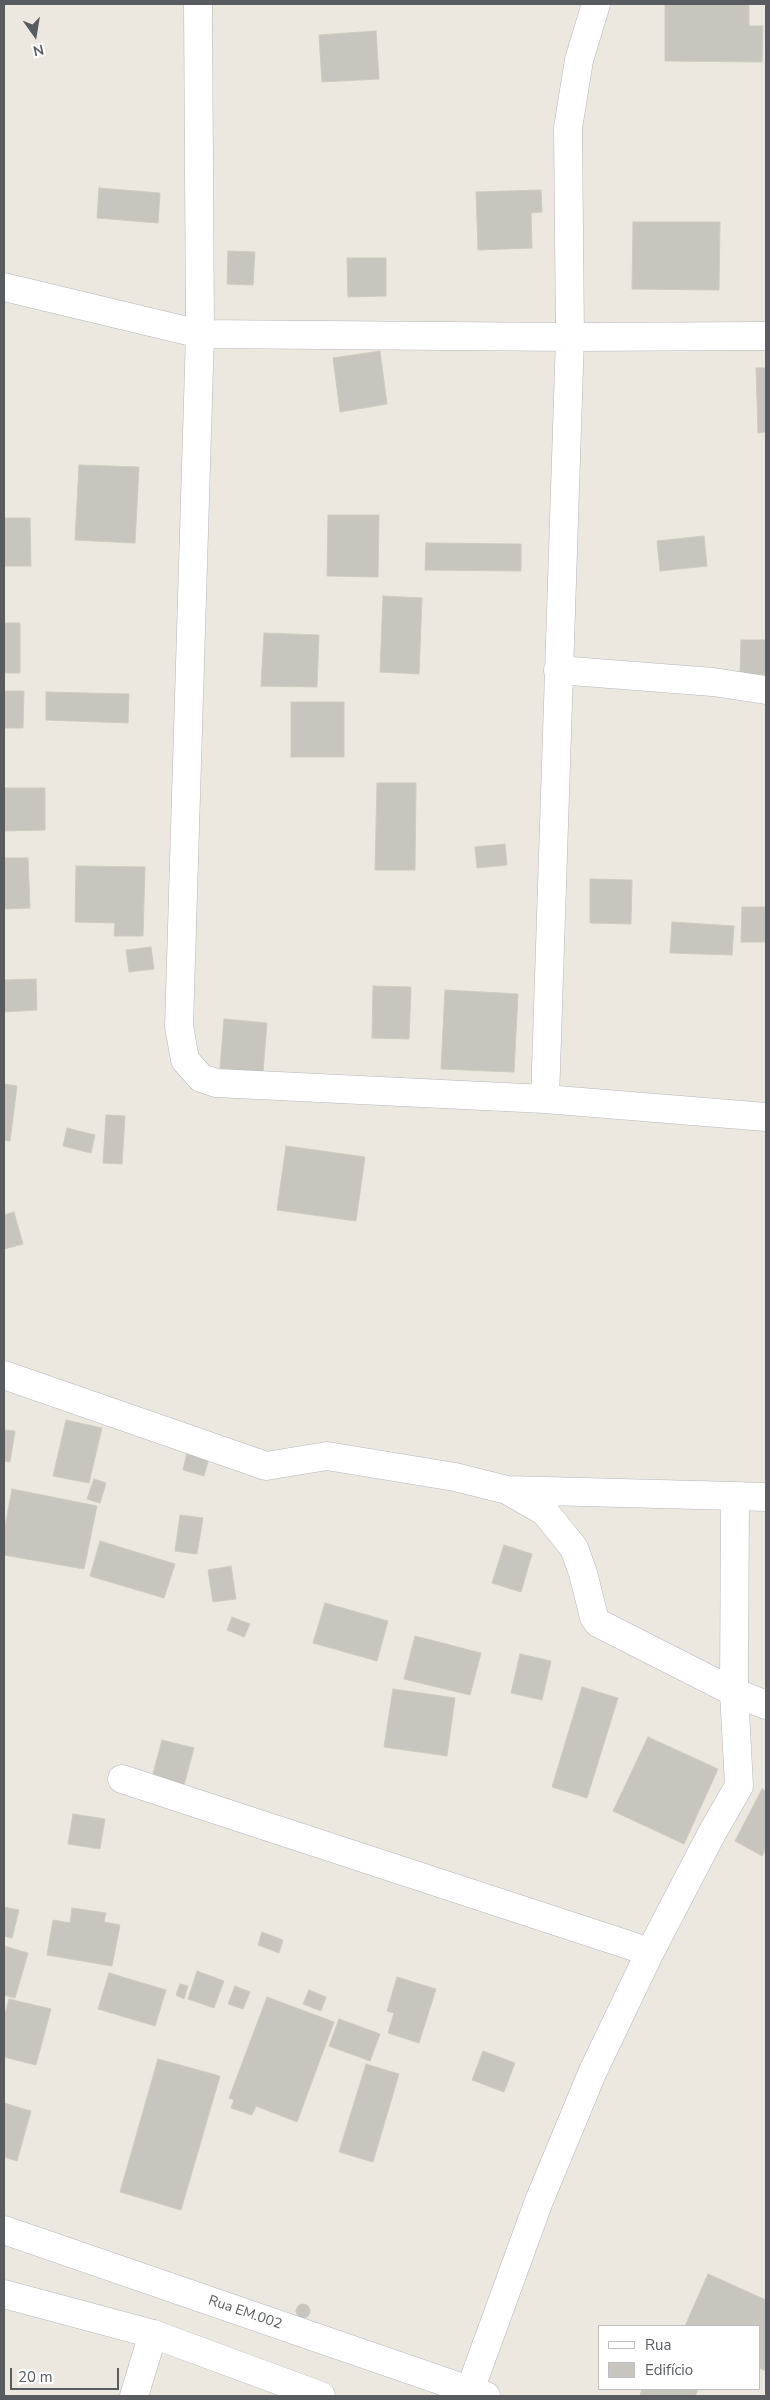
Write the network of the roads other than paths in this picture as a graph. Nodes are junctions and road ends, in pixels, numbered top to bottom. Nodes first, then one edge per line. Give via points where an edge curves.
1 (198, 4) edge
2 (596, 4) edge
3 (4, 287) edge
4 (200, 334) junction
5 (766, 336) edge
6 (570, 337) junction
7 (558, 670) junction
8 (766, 690) edge
9 (545, 1099) junction
10 (766, 1117) edge
11 (4, 1375) edge
12 (507, 1490) junction
13 (734, 1496) junction
14 (766, 1497) edge
15 (734, 1692) junction
16 (766, 1705) edge
17 (122, 1779) dead end
18 (650, 1952) junction
19 (4, 2230) edge
20 (4, 2294) edge
21 (153, 2334) junction
22 (478, 2393) edge
23 (134, 2396) edge
24 (321, 2396) edge

1 - 4 street
2 - 6 street via 579,60 568,128
3 - 4 street
4 - 6 street
4 - 9 street via 179,1026 185,1060 201,1078 216,1083
5 - 6 street
6 - 7 street
7 - 8 street via 713,682
7 - 9 street
9 - 10 street
11 - 12 street via 266,1466 327,1456 455,1477
12 - 13 street
12 - 15 street via 544,1512 574,1548 598,1623
13 - 14 street
13 - 15 street
15 - 16 street
15 - 18 street via 739,1786
17 - 18 street
18 - 22 street via 585,2088 539,2201
19 - 22 street, Rua EM.002
20 - 21 street
21 - 23 street
21 - 24 street

